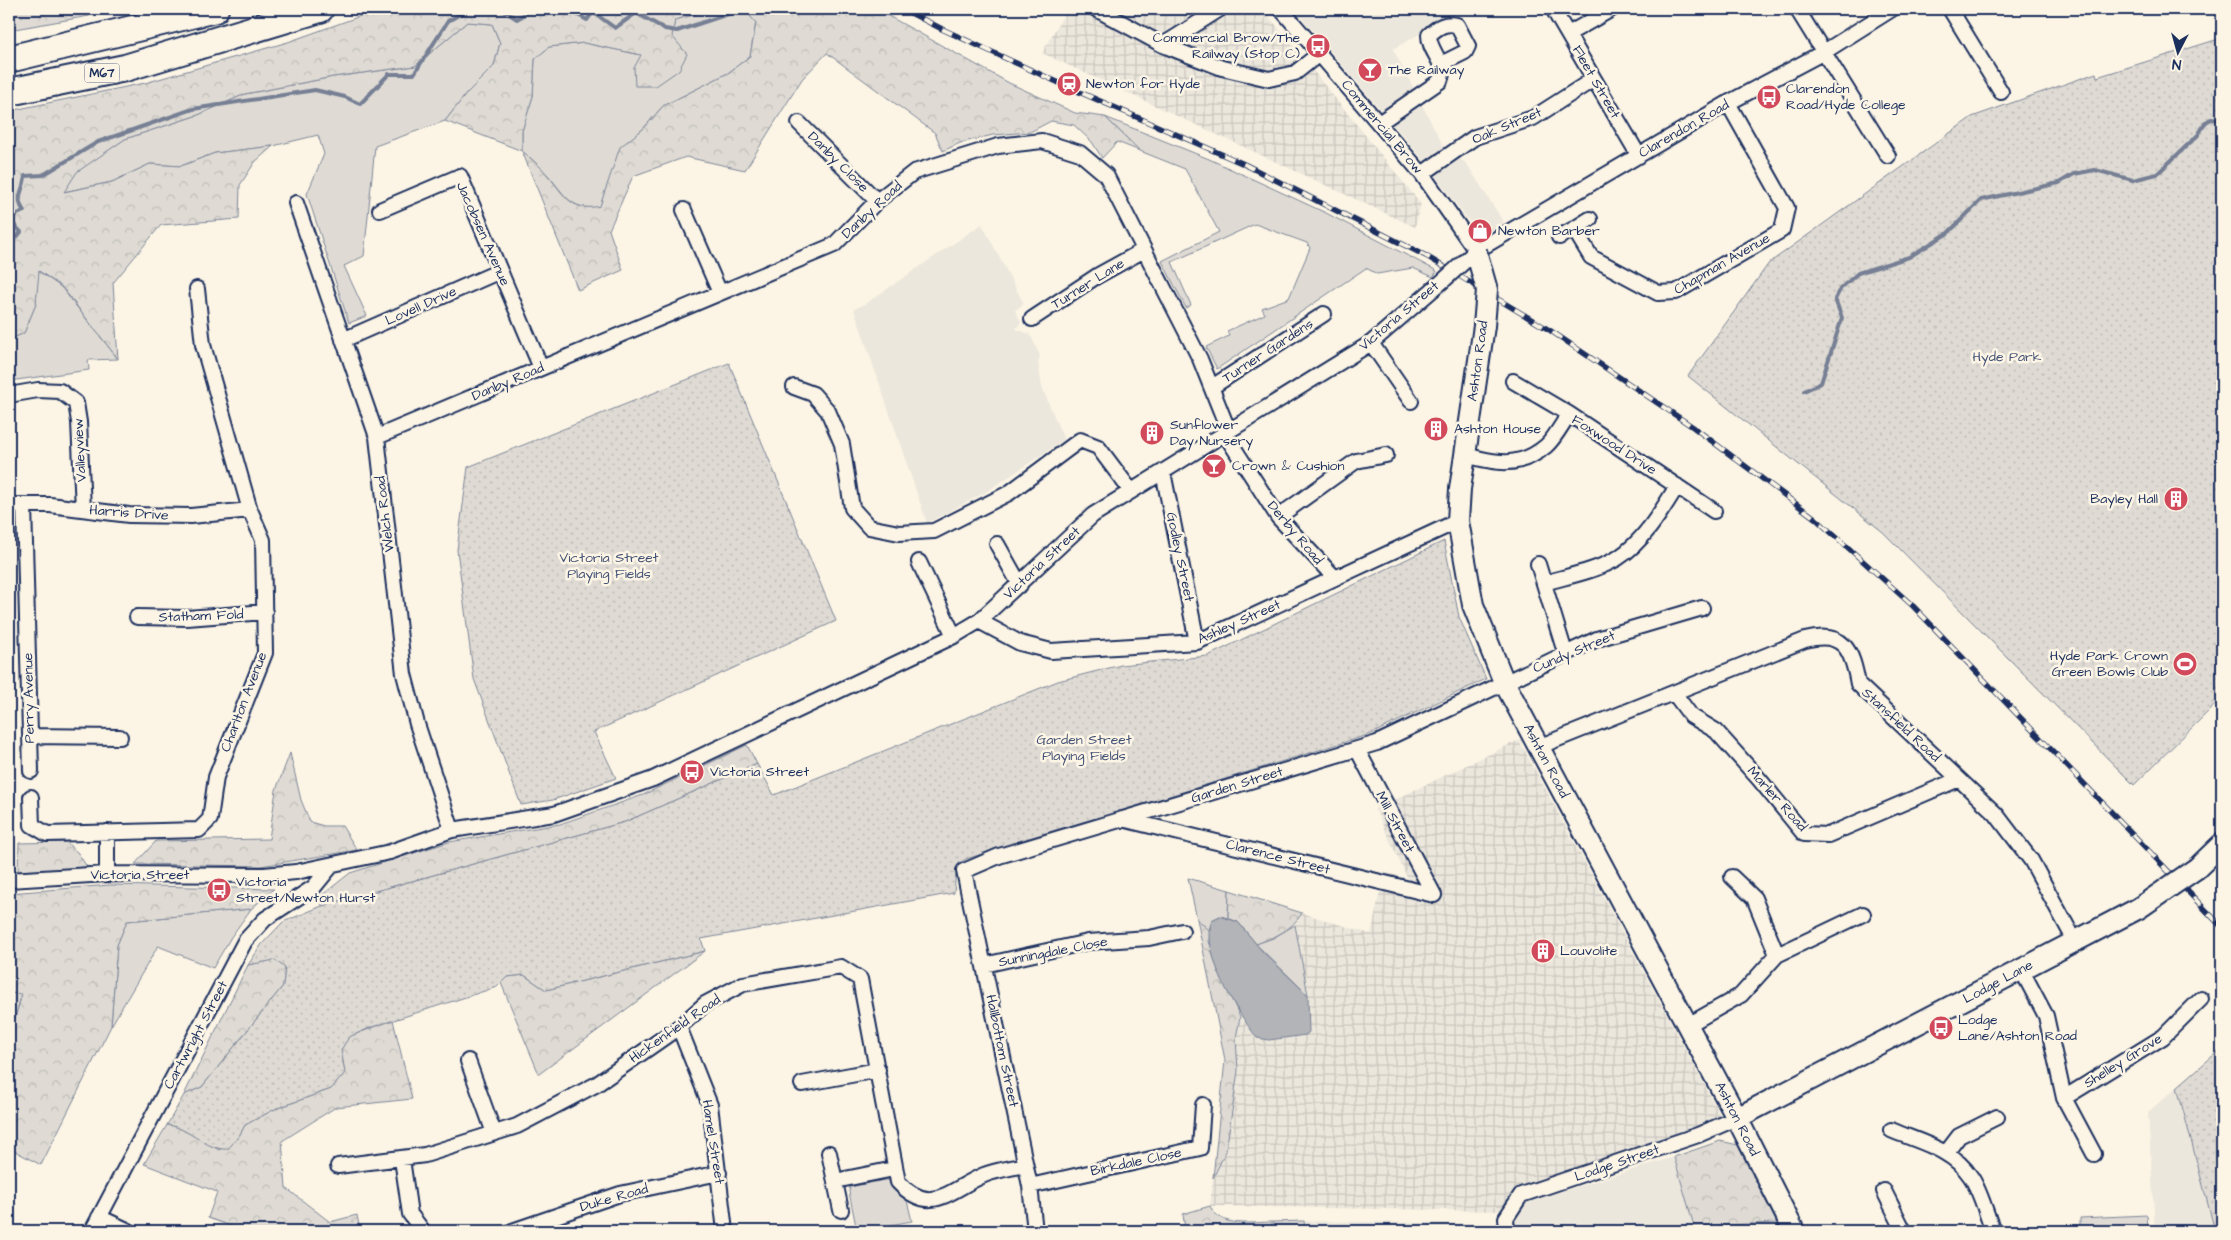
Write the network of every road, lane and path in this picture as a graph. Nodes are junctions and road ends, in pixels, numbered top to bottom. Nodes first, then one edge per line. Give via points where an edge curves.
1 (215, 9) edge
2 (320, 9) edge
3 (1096, 9) edge
4 (1220, 9) edge
5 (1281, 9) edge
6 (1553, 9) edge
7 (1612, 9) edge
8 (1797, 9) edge
9 (1892, 9) edge
10 (1950, 9) edge
11 (1568, 34) junction
12 (1163, 45) junction
13 (1824, 52) junction
14 (1319, 54) junction
15 (9, 59) edge
16 (1441, 64) dead end
17 (1594, 79) junction
18 (9, 92) edge
19 (2001, 92) dead end
20 (1728, 103) junction
21 (799, 123) dead end
22 (1379, 123) junction
23 (1639, 156) junction
24 (1888, 156) dead end
25 (1422, 174) junction
26 (877, 201) junction
27 (296, 203) dead end
28 (380, 210) dead end
29 (684, 210) dead end
30 (1590, 219) dead end
31 (1574, 229) junction
32 (1559, 237) dead end
33 (1144, 250) junction
34 (1476, 251) junction
35 (500, 271) junction
36 (197, 289) dead end
37 (720, 293) junction
38 (1324, 314) dead end
39 (1032, 320) dead end
40 (343, 340) junction
41 (1371, 343) junction
42 (541, 368) junction
43 (1513, 381) dead end
44 (794, 387) dead end
45 (1212, 388) junction
46 (9, 395) edge
47 (1411, 401) dead end
48 (1569, 414) junction
49 (1227, 433) junction
50 (376, 437) junction
51 (1465, 455) junction
52 (1386, 456) dead end
53 (1163, 472) junction
54 (1677, 486) junction
55 (1131, 491) junction
56 (9, 505) edge
57 (24, 505) junction
58 (83, 509) junction
59 (250, 510) junction
60 (1714, 510) dead end
61 (1278, 517) junction
62 (1458, 521) junction
63 (997, 544) dead end
64 (919, 562) dead end
65 (1538, 564) dead end
66 (1335, 578) junction
67 (1544, 583) junction
68 (1020, 585) junction
69 (1702, 608) dead end
70 (265, 612) junction
71 (137, 617) dead end
72 (979, 621) junction
73 (954, 636) junction
74 (1197, 642) junction
75 (1563, 646) dead end
76 (1504, 682) junction
77 (1674, 693) junction
78 (30, 736) junction
79 (120, 737) dead end
80 (1538, 747) junction
81 (1357, 749) junction
82 (31, 772) dead end
83 (1959, 779) junction
84 (31, 797) dead end
85 (1122, 819) junction
86 (452, 830) junction
87 (107, 832) junction
88 (2222, 844) edge
89 (332, 865) junction
90 (964, 871) joint
91 (107, 874) junction
92 (1732, 877) dead end
93 (9, 880) edge
94 (1434, 895) joint
95 (1862, 914) dead end
96 (1182, 930) dead end
97 (2075, 941) junction
98 (1777, 956) junction
99 (984, 965) junction
100 (2021, 969) junction
101 (2201, 999) dead end
102 (1688, 1025) junction
103 (679, 1027) junction
104 (468, 1060) dead end
105 (878, 1070) junction
106 (802, 1084) dead end
107 (2064, 1098) junction
108 (1203, 1105) dead end
109 (1997, 1117) dead end
110 (1737, 1118) junction
111 (1891, 1130) dead end
112 (494, 1133) junction
113 (829, 1153) dead end
114 (2094, 1154) dead end
115 (1952, 1157) junction
116 (402, 1158) junction
117 (1025, 1165) junction
118 (338, 1166) dead end
119 (894, 1168) junction
120 (719, 1173) junction
121 (835, 1181) junction
122 (1030, 1186) junction
123 (1884, 1191) dead end
124 (841, 1210) dead end
125 (99, 1218) junction
126 (1506, 1224) edge
127 (92, 1231) edge
128 (129, 1231) edge
129 (423, 1231) edge
130 (512, 1231) edge
131 (725, 1231) edge
132 (1035, 1231) edge
133 (1794, 1231) edge
134 (1904, 1231) edge
135 (1993, 1231) edge

1 - 15 highway
2 - 18 highway, M67 via 125,68
3 - 12 street
4 - 12 street
5 - 14 street, Commercial Brow
6 - 11 street, Fleet Street
7 - 11 street
8 - 13 street
9 - 13 street, Clarendon Road
10 - 19 street
11 - 17 street, Fleet Street
12 - 14 street via 1222,68 1269,79 1295,73
13 - 20 street, Clarendon Road
13 - 24 street
14 - 22 street, Commercial Brow
16 - 22 street via 1443,73 1440,81
17 - 23 street, Fleet Street
17 - 25 street, Oak Street via 1533,118 1475,137
20 - 23 street, Clarendon Road
20 - 31 street, Chapman Avenue via 1787,208 1782,230 1666,295 1649,290 1591,257
21 - 26 street, Danby Close
22 - 25 street, Commercial Brow
23 - 34 street, Clarendon Road
25 - 34 street, Commercial Brow
26 - 33 street, Danby Road via 914,172 998,146 1042,141 1080,153 1106,175
26 - 37 street, Danby Road via 834,245
27 - 40 street, Welch Road
28 - 35 street, Jacobsen Avenue via 460,176
29 - 37 street
30 - 31 street
31 - 32 street
33 - 39 street, Turner Lane via 1097,276
33 - 45 street, Danby Road
34 - 41 street, Victoria Street, bridge
34 - 51 street, Ashton Road, bridge via 1487,290
35 - 40 street, Lovell Drive
35 - 42 street, Jacobsen Avenue
36 - 59 street, Charlton Avenue via 203,345
37 - 42 street, Danby Road
38 - 45 street, Turner Gardens
40 - 50 street, Welch Road
41 - 47 street
41 - 49 street, Victoria Street
42 - 50 street, Danby Road
43 - 48 street
44 - 55 street via 813,394 828,411 842,444 852,508 869,527 899,534 934,531 1008,493 1080,440 1098,447
45 - 49 street, Danby Road
46 - 58 street, Valleyview via 38,390 60,391 76,403
48 - 51 street, Foxwood Drive via 1546,446 1521,461 1498,464
48 - 54 street, Foxwood Drive
49 - 53 street, Victoria Street
49 - 61 street, Derby Road
50 - 86 street, Welch Road via 404,674
51 - 62 street, Ashton Road
52 - 61 street via 1356,461
53 - 55 street, Victoria Street
53 - 74 street, Godley Street
54 - 60 street, Foxwood Drive
54 - 67 street via 1651,527 1618,558
55 - 68 street, Victoria Street via 1093,515
56 - 57 street, Harris Drive
57 - 58 street, Harris Drive
57 - 78 street, Perry Avenue
58 - 59 street, Harris Drive via 129,515 191,516
59 - 70 street, Charlton Avenue via 263,540
61 - 66 street, Derby Road
62 - 66 street, Ashley Street
62 - 76 street, Ashton Road via 1473,606
63 - 68 street
64 - 73 street
65 - 67 street
66 - 74 street, Ashley Street
67 - 75 street
68 - 72 street, Victoria Street
69 - 76 street, Cundy Street via 1597,639
70 - 71 street, Statham Fold via 187,618
70 - 87 street, Charlton Avenue via 266,653 216,777 210,820 199,830
72 - 73 street, Victoria Street
72 - 74 street, Ashley Street via 1020,643 1050,651
73 - 86 street, Victoria Street via 653,779 554,814
76 - 80 street, Ashton Road
76 - 81 street, Garden Street via 1377,743
77 - 80 street, Stansfield Road
77 - 83 street, Marler Road via 1691,716 1716,731 1804,834 1828,835
77 - 83 street, Stansfield Road via 1822,636 1840,642 1854,659 1858,684
78 - 79 street
78 - 82 street, Perry Avenue
80 - 102 street, Ashton Road
81 - 85 street, Garden Street
81 - 94 street, Mill Street
83 - 97 street, Stansfield Road via 1996,814 2031,860
84 - 87 street, Charlton Avenue via 32,825 47,834
85 - 90 street, Garden Street via 999,856
85 - 94 street, Clarence Street
86 - 89 street, Victoria Street via 390,852
87 - 91 street
88 - 97 street, Lodge Lane, bridge via 2197,868 2139,908
89 - 91 street, Victoria Street via 264,876
89 - 125 street, Cartwright Street via 314,887 265,919 245,941
90 - 99 street, Hallbottom Street
91 - 93 street, Victoria Street
92 - 98 street via 1754,898
95 - 98 street
96 - 99 street, Sunningdale Close via 1149,938 1088,942
97 - 100 street, Lodge Lane
98 - 102 street via 1741,996
99 - 117 street, Hallbottom Street
100 - 107 street via 2046,1016
100 - 110 street, Lodge Lane
101 - 107 street, Shelley Grove via 2162,1037
102 - 110 street, Ashton Road
103 - 105 street, Hickenfield Road via 705,1004 743,984 841,967 860,979
103 - 112 street, Hickenfield Road via 596,1084 517,1126
103 - 120 street, Hamel Street via 710,1105
104 - 112 street
105 - 106 street
105 - 119 street, Hickenfield Road
107 - 114 street
108 - 122 street, Birkdale Close via 1200,1148
109 - 115 street via 1959,1136
110 - 126 street, Lodge Street via 1698,1135 1521,1195
110 - 133 street, Ashton Road
111 - 115 street
112 - 116 street, Hickenfield Road via 426,1155
113 - 121 street
115 - 135 street via 1971,1177
116 - 118 street, Hickenfield Road
116 - 129 street via 410,1214
117 - 119 street, Hickenfield Road via 986,1174 945,1196 928,1200 910,1194 898,1182
117 - 122 street, Hallbottom Street
119 - 121 street
120 - 130 street, Duke Road via 620,1194
120 - 131 street, Hamel Street
121 - 124 street
122 - 132 street, Hallbottom Street
123 - 134 street
125 - 127 street, Cartwright Street
125 - 128 street

